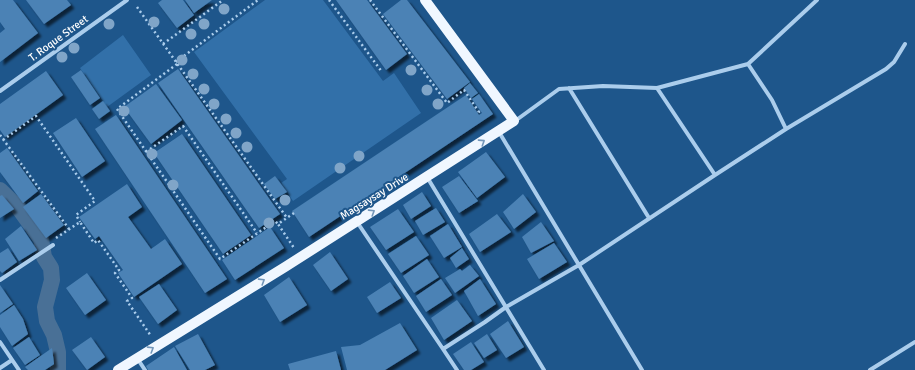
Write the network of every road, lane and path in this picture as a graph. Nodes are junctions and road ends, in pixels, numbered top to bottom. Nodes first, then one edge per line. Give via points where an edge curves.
1 (126, 0) edge
2 (223, 0) edge
3 (258, 0) edge
4 (329, 0) edge
5 (370, 0) edge
6 (425, 0) edge
7 (816, 0) edge
8 (137, 7) dead end
9 (163, 44) junction
10 (904, 44) dead end
11 (176, 63) junction
12 (748, 64) junction
13 (382, 72) dead end
14 (569, 88) junction
15 (657, 88) junction
16 (0, 91) edge
17 (478, 113) dead end
18 (514, 121) junction
19 (786, 129) junction
20 (498, 132) junction
21 (0, 135) edge
22 (4, 140) junction
23 (146, 152) junction
24 (715, 175) junction
25 (427, 177) junction
26 (294, 213) dead end
27 (287, 218) junction
28 (649, 218) junction
29 (356, 221) junction
30 (80, 222) junction
31 (278, 224) junction
32 (69, 229) junction
33 (257, 234) junction
34 (53, 245) joint
35 (296, 250) dead end
36 (579, 265) junction
37 (0, 280) edge
38 (506, 307) junction
39 (155, 341) dead end
40 (0, 342) edge
41 (915, 342) edge
42 (443, 349) junction
43 (137, 358) junction
44 (12, 360) junction
45 (0, 368) edge
46 (19, 370) edge
47 (118, 370) edge
48 (145, 370) edge
49 (457, 370) edge
50 (544, 370) edge
51 (642, 370) edge
52 (870, 370) edge

1 - 16 street, T. Roque Street
2 - 9 path
3 - 11 path
4 - 13 path
5 - 17 path via 447,104 464,90
6 - 18 main road
7 - 12 street
8 - 9 path
9 - 11 path
10 - 19 street via 894,62 886,68
11 - 23 path via 117,109
11 - 27 path
12 - 15 street
12 - 19 street via 772,100
14 - 15 street
14 - 18 street via 559,89
14 - 28 street
15 - 24 street
18 - 20 main road, Magsaysay Drive
19 - 24 street
25 -> 20 main road, Magsaysay Drive
20 - 36 street
21 - 22 path
22 - 30 path via 36,116 95,201 76,216
22 - 32 path
23 - 33 path via 220,259
23 - 33 path via 183,126
24 - 28 street
29 -> 25 main road, Magsaysay Drive
25 - 38 street
26 - 27 path
27 - 31 path
28 - 36 street
29 - 42 street
43 -> 29 main road, Magsaysay Drive
30 - 32 path
30 - 39 path via 94,243 98,240 119,270 115,273 132,298 127,301
31 - 33 path via 275,221
31 - 35 path
32 - 34 path via 50,242
34 - 37 street
36 - 38 street
36 - 51 street
38 - 42 street
38 - 50 street
40 - 44 street
41 - 52 street
42 - 49 street
43 - 47 main road, Magsaysay Drive
43 - 48 street
44 - 45 street
44 - 46 street

